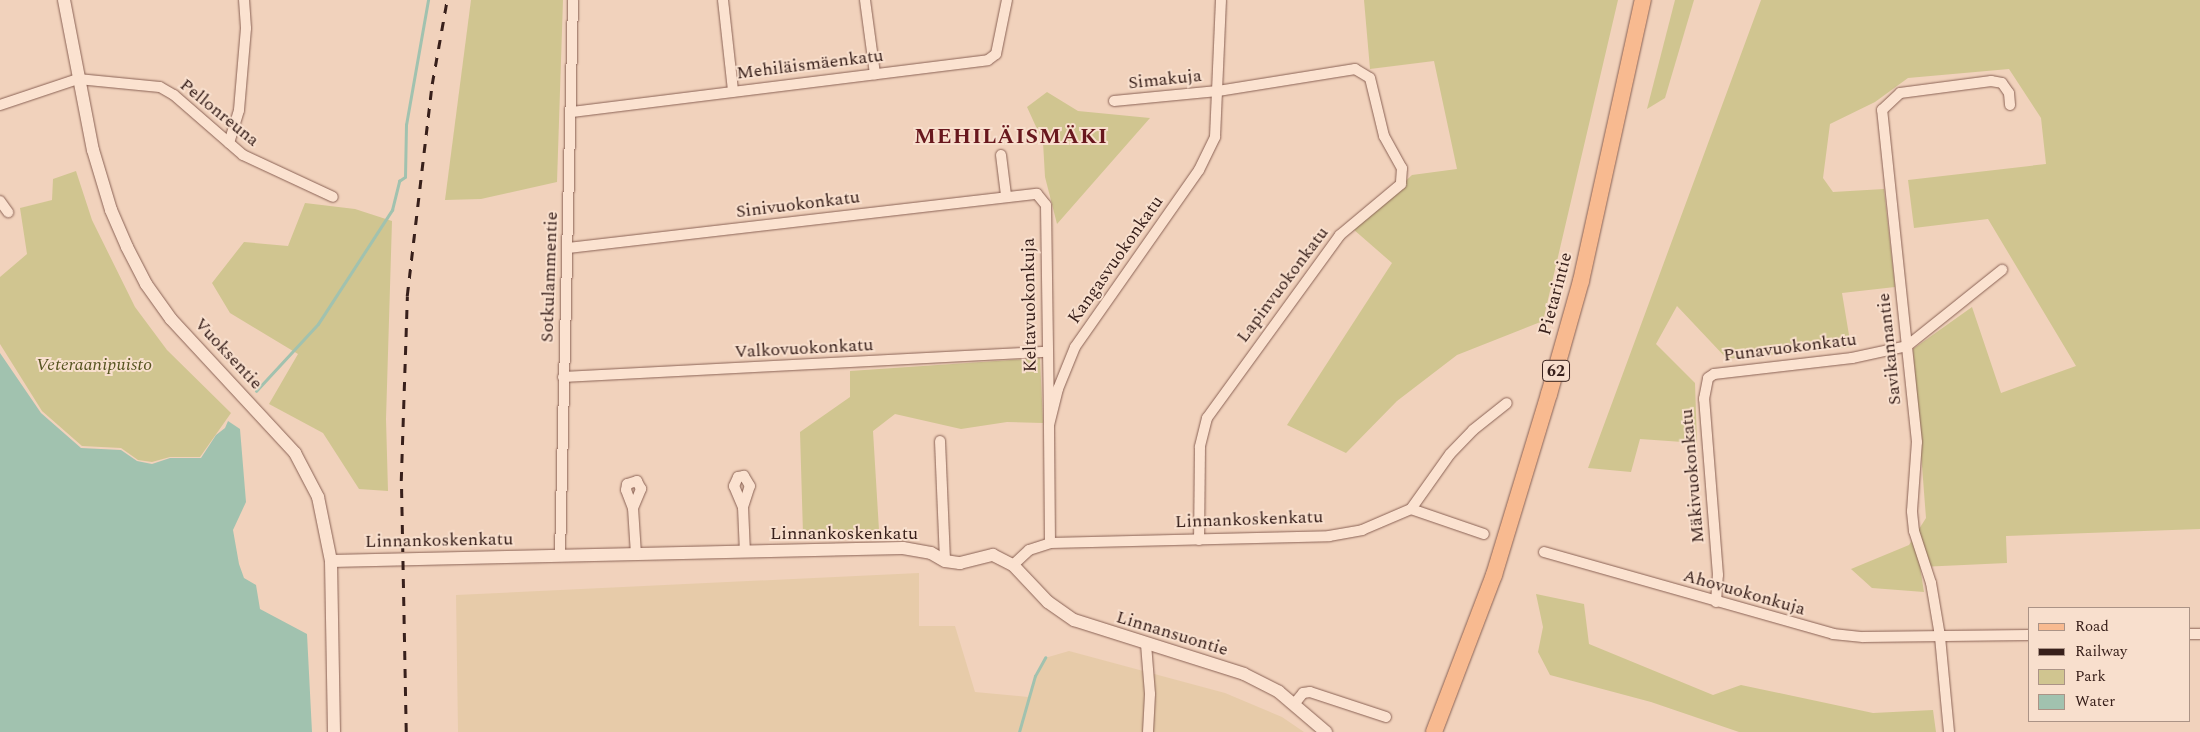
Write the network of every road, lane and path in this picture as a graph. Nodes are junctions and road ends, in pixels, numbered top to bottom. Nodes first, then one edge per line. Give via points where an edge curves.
1 (64, 0) edge
2 (244, 0) edge
3 (573, 0) edge
4 (723, 0) edge
5 (865, 0) edge
6 (1007, 0) edge
7 (1643, 0) edge
8 (1218, 1) edge
9 (875, 74) junction
10 (78, 79) junction
11 (733, 91) junction
12 (1218, 91) junction
13 (1114, 101) dead end
14 (0, 105) edge
15 (2010, 105) dead end
16 (572, 112) junction
17 (229, 143) junction
18 (1001, 154) dead end
19 (1031, 192) joint
20 (1006, 195) junction
21 (333, 197) dead end
22 (0, 201) edge
23 (8, 212) dead end
24 (568, 248) junction
25 (2002, 270) dead end
26 (1907, 346) junction
27 (1046, 352) junction
28 (563, 377) junction
29 (1708, 378) joint
30 (1507, 404) dead end
31 (1049, 425) junction
32 (940, 441) dead end
33 (743, 507) dead end
34 (634, 508) dead end
35 (1411, 508) junction
36 (1484, 534) dead end
37 (1199, 540) junction
38 (1050, 543) junction
39 (745, 552) junction
40 (1544, 552) dead end
41 (636, 554) junction
42 (560, 556) junction
43 (331, 561) junction
44 (945, 561) junction
45 (1013, 565) junction
46 (1716, 602) junction
47 (2028, 635) edge
48 (1940, 636) junction
49 (1146, 644) junction
50 (1295, 704) junction
51 (1386, 717) dead end
52 (334, 732) edge
53 (1148, 732) edge
54 (1326, 732) edge
55 (1434, 732) edge
56 (1950, 732) edge

1 - 10 street, Vuoksentie
2 - 17 street via 246,28 239,110
3 - 16 street, Sotkulammentie
4 - 11 street
5 - 9 street
6 - 9 street, Mehiläismäenkatu via 993,58
7 - 55 main road, Pietarintie / 62 via 1581,281 1549,394 1494,575
8 - 12 street, Kangasvuokonkatu
9 - 11 street, Mehiläismäenkatu
10 - 14 street
10 - 17 street, Pellonreuna via 160,87 174,95
10 - 43 street, Vuoksentie via 111,210 146,284 194,346 295,453 318,497
11 - 16 street, Mehiläismäenkatu
12 - 13 street, Simakuja
12 - 31 street, Kangasvuokonkatu via 1215,137 1199,170 1075,347
12 - 37 street, Lapinvuokonkatu via 1355,68 1364,72 1370,78 1384,136 1399,160 1404,176 1401,184 1340,235 1207,418 1200,447
15 - 26 street, Savikannantie via 2009,92 2002,83 1991,81 1900,93 1882,110
16 - 24 street, Sotkulammentie
17 - 21 street, Pellonreuna via 261,165
18 - 20 street
19 - 20 street, Sinivuokonkatu
19 - 27 street, Keltavuokonkuja via 1044,198 1046,205
20 - 24 street, Sinivuokonkatu
22 - 23 street
24 - 28 street, Sotkulammentie
25 - 26 street
26 - 29 street, Punavuokonkatu via 1852,358 1714,374
26 - 48 street, Savikannantie via 1918,462 1912,496 1913,524 1931,583
27 - 28 street, Valkovuokonkatu
27 - 31 street, Keltavuokonkuja
28 - 42 street, Sotkulammentie
29 - 46 street, Mäkivuokonkatu via 1703,389 1718,575
30 - 35 street via 1473,430 1450,454
31 - 38 street, Kangasvuokonkatu
32 - 44 street
33 - 39 street
34 - 41 street
35 - 36 street
35 - 37 street, Linnankoskenkatu via 1381,523 1346,534
37 - 38 street, Linnankoskenkatu
38 - 45 street, Linnankoskenkatu via 1029,550
39 - 41 street, Linnankoskenkatu
39 - 44 street, Linnankoskenkatu via 909,549 931,553
40 - 46 street, Ahovuokonkuja
41 - 42 street, Linnankoskenkatu
42 - 43 street, Linnankoskenkatu
43 - 52 street, Vuoksentie
44 - 45 street, Linnankoskenkatu via 960,562 993,555
45 - 49 street, Linnansuontie via 1048,602 1074,620
46 - 48 street, Ahovuokonkuja via 1833,634
47 - 48 street, Ahovuokonkuja
48 - 56 street, Savikannantie
49 - 50 street, Linnansuontie via 1244,674
49 - 53 street via 1150,694
50 - 51 street via 1303,693 1310,692
50 - 54 street, Linnansuontie

